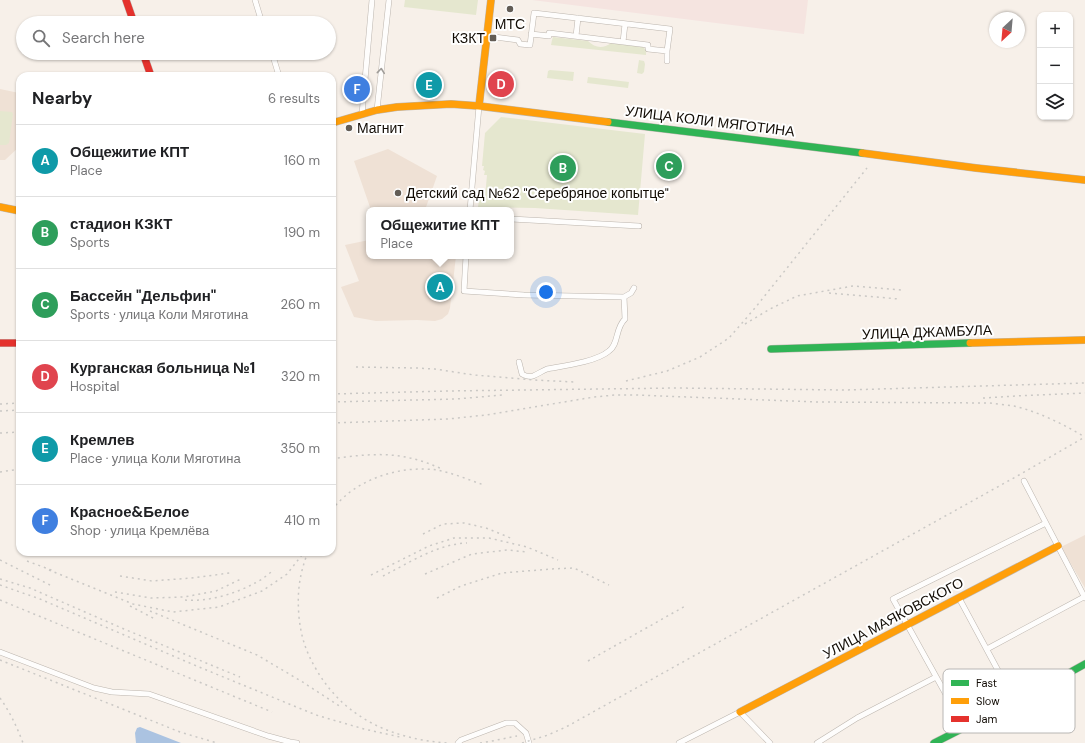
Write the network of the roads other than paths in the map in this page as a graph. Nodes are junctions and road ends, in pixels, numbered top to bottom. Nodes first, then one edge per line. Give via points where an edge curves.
1 (126, 0) edge
2 (255, 0) edge
3 (372, 0) edge
4 (389, 0) edge
5 (491, 0) edge
6 (132, 16) edge
7 (260, 16) edge
8 (578, 18) junction
9 (625, 24) junction
10 (531, 34) junction
11 (487, 36) junction
12 (576, 36) junction
13 (623, 42) junction
14 (667, 51) junction
15 (145, 60) edge
16 (274, 60) edge
17 (667, 61) dead end
18 (150, 72) edge
19 (278, 72) edge
20 (479, 106) junction
21 (377, 110) junction
22 (362, 114) junction
23 (336, 122) edge
24 (1085, 180) edge
25 (0, 207) edge
26 (470, 207) edge
27 (16, 210) edge
28 (514, 219) edge
29 (639, 226) dead end
30 (466, 259) edge
31 (634, 288) dead end
32 (624, 297) junction
33 (1085, 340) edge
34 (0, 343) edge
35 (16, 343) edge
36 (771, 349) dead end
37 (519, 362) dead end
38 (1024, 481) dead end
39 (1046, 523) junction
40 (1058, 546) junction
41 (1085, 597) edge
42 (959, 598) junction
43 (907, 624) junction
44 (987, 649) junction
45 (0, 652) edge
46 (1085, 664) edge
47 (998, 669) edge
48 (1075, 670) edge
49 (936, 677) junction
50 (943, 690) edge
51 (740, 712) junction
52 (953, 733) edge
53 (297, 743) edge
54 (458, 743) edge
55 (529, 743) edge
56 (679, 743) edge
57 (770, 743) edge
58 (817, 743) edge
59 (934, 743) edge

1 - 6 street
2 - 7 street
3 - 22 street
21 -> 4 street
5 - 11 street
8 - 9 street
8 - 10 street via 534,13
8 - 12 street
9 - 13 street
9 - 14 street via 670,29
10 - 11 street via 530,45 520,44 518,40
10 - 12 street
11 - 20 street
12 - 13 street
13 - 14 street via 648,45 648,49
14 - 17 street
15 - 18 street
16 - 19 street
20 - 21 street, УЛИЦА КОЛИ МЯГОТИНА via 451,104
20 - 24 street, УЛИЦА КОЛИ МЯГОТИНА
20 - 26 street
21 - 22 street, УЛИЦА КОЛИ МЯГОТИНА
22 - 23 street, УЛИЦА КОЛИ МЯГОТИНА
25 - 27 street
28 - 29 street
30 - 32 street via 464,291
31 - 32 street
32 - 37 street via 625,319 621,323 614,345 608,352 596,358 532,376 522,374
33 - 36 street, УЛИЦА ДЖАМБУЛА
34 - 35 street
38 - 39 street
39 - 40 street
39 - 43 street via 893,599
40 - 41 street
40 - 42 street, УЛИЦА МАЯКОВСКОГО
41 - 44 street
42 - 43 street, УЛИЦА МАЯКОВСКОГО
42 - 44 street
43 - 49 street
43 - 51 street, УЛИЦА МАЯКОВСКОГО
44 - 47 street
45 - 53 street via 94,688 112,692 149,694 268,736
46 - 48 street
49 - 50 street
49 - 58 street via 857,718
51 - 56 street
51 - 57 street
52 - 59 street
54 - 55 street via 506,723 515,723 526,733

